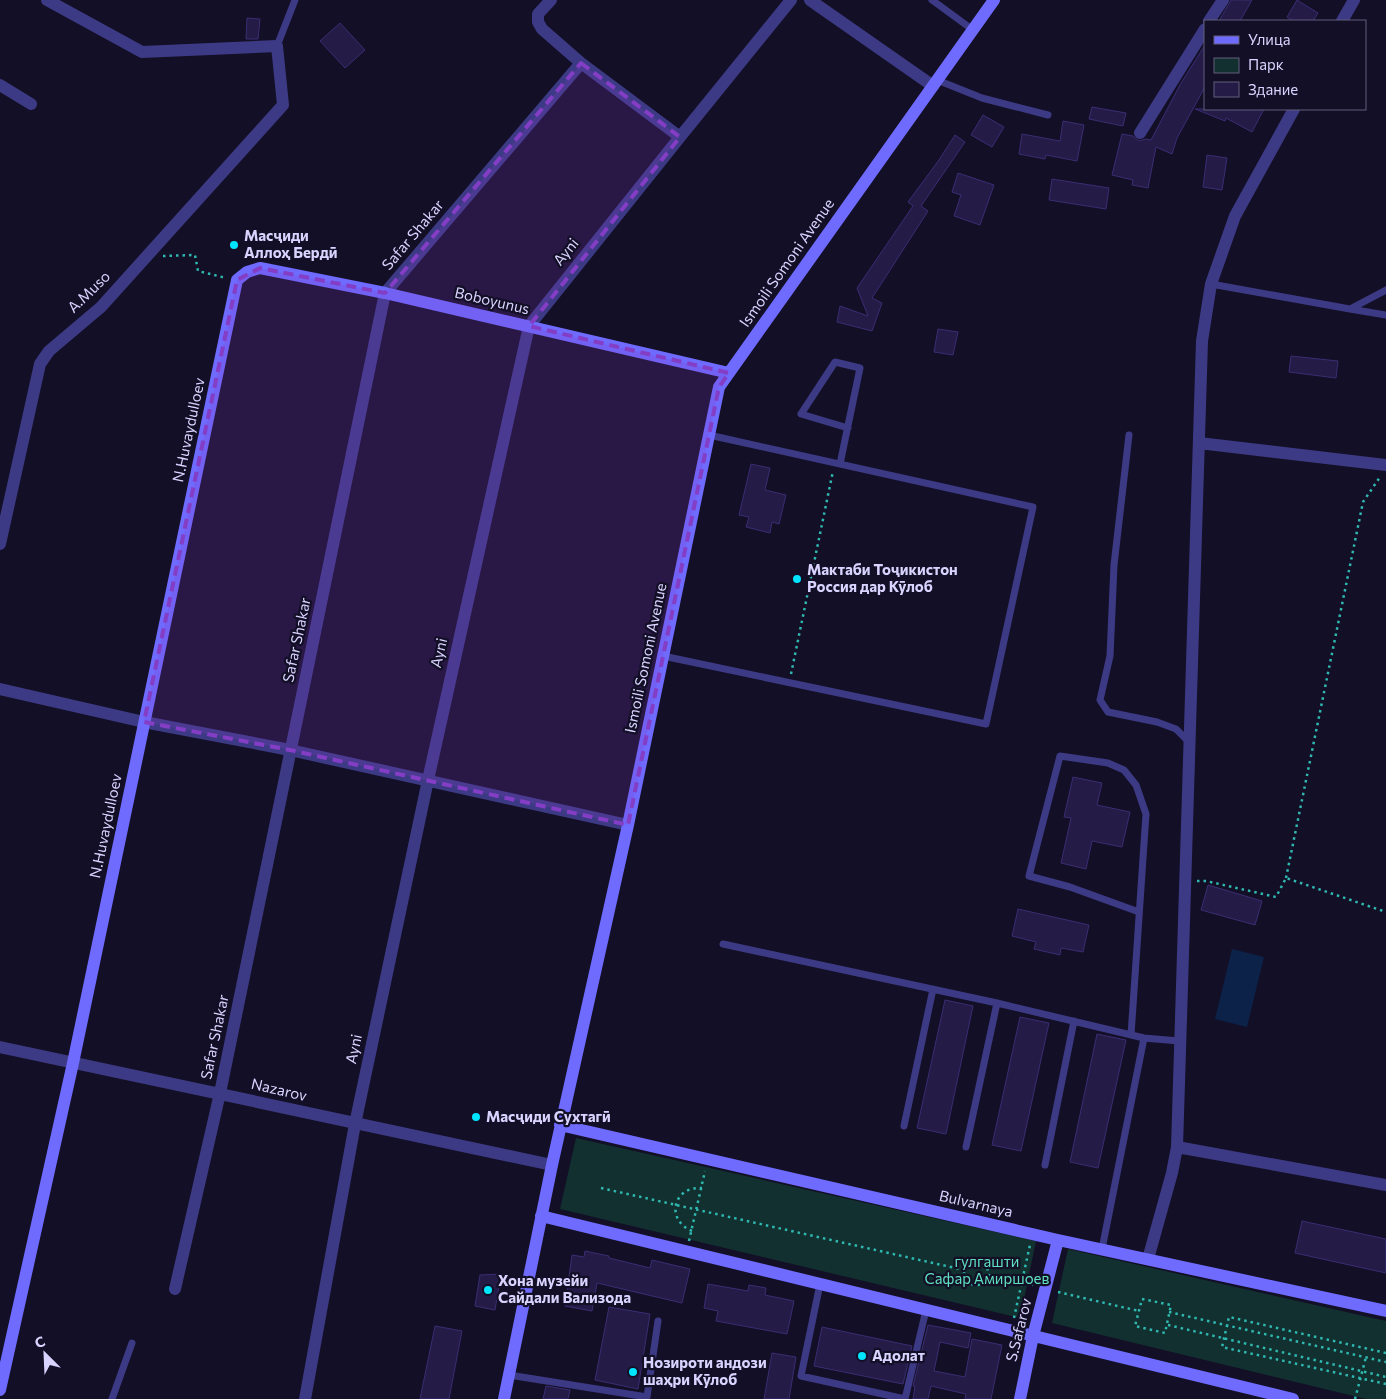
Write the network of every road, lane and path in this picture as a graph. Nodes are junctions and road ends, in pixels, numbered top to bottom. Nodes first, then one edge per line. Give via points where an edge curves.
1 (46, 0) edge
2 (295, 0) edge
3 (551, 0) edge
4 (792, 0) edge
5 (810, 0) edge
6 (932, 0) edge
7 (994, 0) edge
8 (1223, 0) edge
9 (1354, 0) edge
10 (1210, 20) edge
11 (1343, 20) edge
12 (973, 30) junction
13 (1204, 31) edge
14 (277, 46) junction
15 (581, 63) junction
16 (935, 83) junction
17 (0, 85) edge
18 (32, 104) dead end
19 (1293, 110) edge
20 (1048, 115) dead end
21 (1140, 133) dead end
22 (680, 136) junction
23 (146, 256) junction
24 (242, 276) junction
25 (1211, 284) junction
26 (1386, 290) edge
27 (385, 293) junction
28 (1350, 309) junction
29 (1386, 315) edge
30 (528, 326) junction
31 (729, 373) junction
32 (848, 428) junction
33 (709, 435) junction
34 (1129, 435) dead end
35 (1199, 443) junction
36 (838, 463) junction
37 (1384, 470) edge
38 (0, 544) edge
39 (663, 656) junction
40 (789, 682) junction
41 (0, 689) edge
42 (144, 722) junction
43 (1190, 743) junction
44 (290, 750) junction
45 (428, 780) junction
46 (628, 825) junction
47 (1286, 878) junction
48 (1185, 881) junction
49 (1140, 912) junction
50 (1386, 912) edge
51 (723, 944) dead end
52 (933, 989) junction
53 (998, 1003) junction
54 (1074, 1021) junction
55 (1131, 1035) junction
56 (1144, 1038) junction
57 (1179, 1041) junction
58 (0, 1047) edge
59 (73, 1063) junction
60 (220, 1093) junction
61 (355, 1124) junction
62 (560, 1126) junction
63 (904, 1126) dead end
64 (966, 1147) dead end
65 (1177, 1147) junction
66 (708, 1159) junction
67 (552, 1165) junction
68 (1045, 1165) dead end
69 (1386, 1185) edge
70 (601, 1188) dead end
71 (702, 1188) junction
72 (676, 1204) junction
73 (697, 1209) junction
74 (541, 1216) junction
75 (692, 1230) junction
76 (1032, 1233) junction
77 (1058, 1240) junction
78 (1102, 1249) junction
79 (686, 1252) junction
80 (1148, 1258) junction
81 (964, 1270) junction
82 (988, 1275) junction
83 (1023, 1282) junction
84 (820, 1284) junction
85 (175, 1289) dead end
86 (1046, 1289) junction
87 (926, 1310) junction
88 (1139, 1311) junction
89 (1169, 1312) junction
90 (1386, 1312) edge
91 (658, 1321) dead end
92 (1168, 1325) junction
93 (1228, 1325) junction
94 (1011, 1332) junction
95 (1034, 1336) junction
96 (1224, 1338) junction
97 (132, 1343) dead end
98 (1386, 1353) edge
99 (1366, 1357) junction
100 (1386, 1362) edge
101 (1362, 1371) junction
102 (509, 1375) junction
103 (1386, 1377) edge
104 (1360, 1378) junction
105 (1386, 1384) edge
106 (0, 1390) edge
107 (112, 1399) edge
108 (304, 1399) edge
109 (504, 1399) edge
110 (1020, 1399) edge
111 (1293, 1399) edge
112 (1355, 1399) edge

1 - 14 street via 142,52
2 - 14 lane
3 - 15 street via 538,14 538,22
4 - 22 street, Ayni
5 - 16 street
6 - 12 lane
7 - 12 street, Ismoili Somoni Avenue
8 - 10 street
9 - 11 street
12 - 16 street, Ismoili Somoni Avenue
13 - 21 street
14 - 23 street, A.Muso via 283,105
15 - 22 street
15 - 27 street, Safar Shakar
16 - 20 lane
16 - 31 street, Ismoili Somoni Avenue
17 - 18 street
19 - 25 street via 1235,216
22 - 30 street, Ayni
23 - 24 path via 195,255 198,271
23 - 38 street, A.Muso via 101,307 48,350 40,364
24 - 27 street, Boboyunus via 260,268
24 - 42 street, N.Huvaydulloev
25 - 28 lane
25 - 35 street via 1202,341
26 - 28 lane
27 - 30 street, Boboyunus
27 - 44 street, Safar Shakar
28 - 29 lane
30 - 31 street, Boboyunus
30 - 45 street, Ayni
31 - 33 street, Ismoili Somoni Avenue via 719,387
32 - 32 lane via 860,368 835,362 801,414
32 - 36 lane
33 - 36 lane
33 - 39 street, Ismoili Somoni Avenue
34 - 43 lane via 1114,566 1110,656 1100,700 1108,712 1176,729
35 - 37 street
35 - 43 street
36 - 40 path
36 - 40 lane via 1032,507 986,724
37 - 47 path via 1364,502
39 - 40 lane
39 - 46 street, Ismoili Somoni Avenue
41 - 42 street
42 - 44 street
42 - 59 street, N.Huvaydulloev
43 - 48 street
44 - 45 street
44 - 60 street, Safar Shakar
45 - 46 street
45 - 61 street, Ayni
46 - 62 street, Ismoili Somoni Avenue
47 - 48 path via 1276,897 1206,881
47 - 50 path
48 - 57 street
49 - 49 lane via 1146,814 1136,785 1124,770 1108,763 1060,756 1029,876
49 - 55 lane
51 - 52 lane
52 - 53 lane
52 - 63 lane
53 - 54 lane
53 - 64 lane
54 - 55 lane
54 - 68 lane
55 - 56 lane
56 - 57 lane
56 - 78 lane
57 - 65 street
58 - 59 street, Nazarov
59 - 60 street, Nazarov
59 - 106 street, N.Huvaydulloev
60 - 61 street, Nazarov
60 - 85 street, Safar Shakar
61 - 67 street, Nazarov
61 - 108 street, Ayni
62 - 66 street, Bulvarnaya
62 - 67 street, Ismoili Somoni Avenue
65 - 69 street
65 - 80 street
66 - 71 path
66 - 76 street, Bulvarnaya
67 - 74 street, Ismoili Somoni Avenue
70 - 72 path
71 - 72 path via 682,1193
71 - 73 path
72 - 73 path
72 - 75 path via 680,1224
73 - 75 path
73 - 81 path
74 - 79 street
74 - 102 street, Ismoili Somoni Avenue
75 - 79 path
76 - 77 street, Bulvarnaya
76 - 83 path
77 - 78 street, Bulvarnaya
77 - 86 street, S.Safarov
78 - 80 street, Bulvarnaya
79 - 84 street
80 - 90 street, Bulvarnaya
81 - 82 path via 977,1261 987,1267
81 - 82 path via 967,1281 974,1285 985,1282
82 - 83 path
83 - 94 path
84 - 87 street
84 - 87 lane via 801,1376 905,1399
86 - 88 path
86 - 95 street, S.Safarov
87 - 94 street
88 - 89 path via 1142,1299 1170,1305
88 - 92 path via 1136,1326 1165,1333
89 - 92 path
89 - 93 path
91 - 102 lane via 647,1397
92 - 96 path
93 - 96 path
93 - 98 path via 1229,1317
93 - 99 path
94 - 95 street
95 - 110 street, S.Safarov
95 - 111 street
96 - 101 path
96 - 104 path via 1222,1347
97 - 107 lane
99 - 100 path
99 - 101 path
101 - 103 path
101 - 104 path
102 - 109 street, Ismoili Somoni Avenue
104 - 105 path
104 - 112 path

